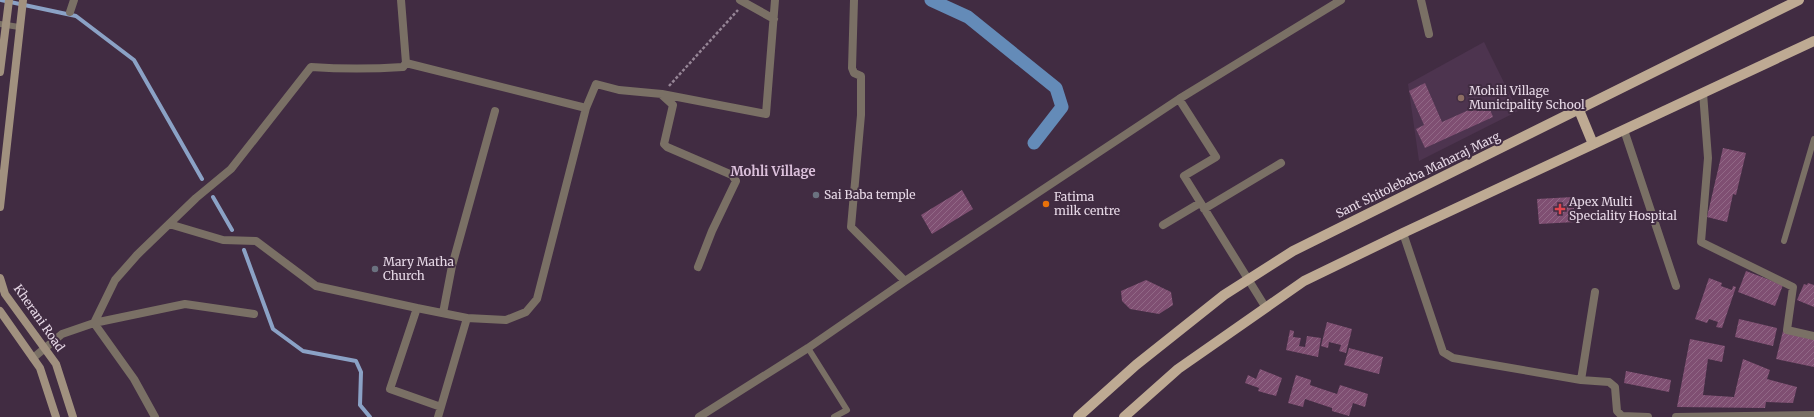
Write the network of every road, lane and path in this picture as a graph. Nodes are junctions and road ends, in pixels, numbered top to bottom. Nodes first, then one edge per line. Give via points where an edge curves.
1 (23, 0) edge
2 (74, 0) edge
3 (401, 0) edge
4 (775, 0) edge
5 (854, 0) edge
6 (1341, 0) edge
7 (1421, 0) edge
8 (1799, 0) edge
9 (742, 1) edge
10 (8, 4) edge
11 (70, 12) dead end
12 (774, 19) junction
13 (3, 24) edge
14 (19, 28) junction
15 (1429, 34) dead end
16 (1814, 41) edge
17 (406, 63) junction
18 (0, 72) edge
19 (1702, 93) junction
20 (662, 94) junction
21 (1179, 99) junction
22 (586, 108) junction
23 (1578, 110) junction
24 (495, 111) dead end
25 (1624, 130) junction
26 (1814, 139) edge
27 (1593, 144) junction
28 (1281, 163) dead end
29 (1202, 206) junction
30 (0, 207) edge
31 (169, 224) junction
32 (1163, 224) dead end
33 (1404, 232) junction
34 (1784, 241) dead end
35 (698, 267) dead end
36 (0, 278) edge
37 (1248, 280) junction
38 (905, 281) junction
39 (1676, 286) dead end
40 (1595, 292) dead end
41 (417, 308) junction
42 (1266, 308) junction
43 (0, 311) edge
44 (443, 313) junction
45 (254, 314) dead end
46 (466, 318) junction
47 (94, 323) junction
48 (1814, 336) edge
49 (45, 347) junction
50 (808, 348) junction
51 (33, 358) junction
52 (1581, 380) junction
53 (442, 407) junction
54 (1814, 415) edge
55 (56, 417) edge
56 (73, 417) edge
57 (155, 417) edge
58 (438, 417) edge
59 (699, 417) edge
60 (834, 417) edge
61 (1078, 417) edge
62 (1124, 417) edge
63 (1648, 417) edge
64 (1676, 417) edge
65 (1717, 417) edge

1 - 14 main road
2 - 11 street
3 - 17 street
4 - 12 street
5 - 38 street via 852,68 854,73 861,76 862,82 851,227
6 - 21 street
7 - 15 street
8 - 23 main road, Sant Shitolebaba Maharaj Marg
9 - 12 street
9 - 20 path
10 - 13 main road
12 - 20 street via 766,114
13 - 14 lane
13 - 18 main road
14 - 30 main road
16 - 19 main road
17 - 22 street
17 - 31 street via 403,67 383,68 311,67 231,169
19 - 25 main road
19 - 48 street via 1708,158 1702,242 1793,287 1787,330
20 - 22 street via 619,90 596,84
20 - 35 street via 673,105 664,144 732,174 736,181
21 - 29 street via 1216,157 1184,176
21 - 38 street
22 - 46 street via 537,299 526,312 506,320
23 - 27 main road
23 - 37 main road, Sant Shitolebaba Maharaj Marg via 1293,251
24 - 44 street via 452,266
25 - 27 main road
25 - 39 street
26 - 34 lane
27 - 33 main road
28 - 29 street
29 - 32 street
29 - 37 street
31 - 41 street via 224,240 256,241 316,286
31 - 47 street via 116,280
33 - 42 main road via 1304,281
33 - 52 street via 1443,352 1453,358
36 - 49 main road, Kherani Road via 5,294
37 - 42 street
37 - 61 main road, Sant Shitolebaba Maharaj Marg via 1224,295 1136,365
38 - 50 street
40 - 52 street
41 - 44 street
41 - 53 street via 390,388
42 - 62 main road via 1178,369
43 - 51 main road
44 - 46 street
45 - 47 street via 185,304
46 - 53 street
47 - 49 street via 62,334
47 - 57 street via 134,379
49 - 51 street
49 - 56 main road, Kherani Road via 56,364
50 - 59 street
50 - 60 lane via 847,410
51 - 55 main road via 40,368
52 - 63 street via 1609,382 1615,387 1618,411 1622,416
53 - 58 street
54 - 65 street
64 - 65 street

